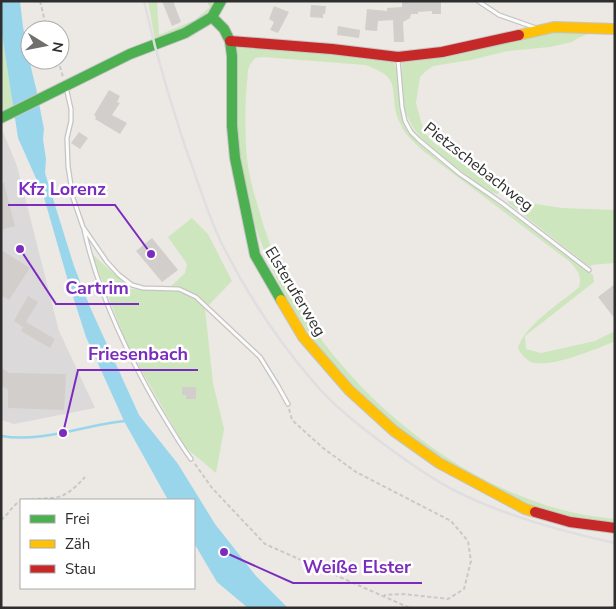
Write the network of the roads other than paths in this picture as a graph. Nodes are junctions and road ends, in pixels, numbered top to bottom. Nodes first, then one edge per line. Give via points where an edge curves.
1 (221, 1) edge
2 (478, 1) edge
3 (212, 17) junction
4 (541, 29) junction
5 (615, 29) edge
6 (230, 41) junction
7 (398, 57) junction
8 (66, 86) junction
9 (2, 118) edge
10 (83, 227) junction
11 (589, 270) dead end
12 (288, 404) road end
13 (192, 459) road end
14 (615, 528) edge

1 - 3 street
2 - 4 lane via 499,15
3 - 6 street, Elsteruferweg via 224,28
3 - 8 street via 170,40 130,54
4 - 5 street
4 - 7 street via 442,52
6 - 7 street
6 - 14 street, Elsteruferweg via 235,158 255,255 303,337 349,390 394,431 439,464 525,509 570,522
7 - 11 lane, Pietzschebachweg via 402,107 411,132 460,174
8 - 9 street
8 - 10 lane via 71,108 68,166 73,198
10 - 12 lane via 107,262 132,285 180,288 196,297 260,357
10 - 13 lane via 89,253 130,356 171,429

